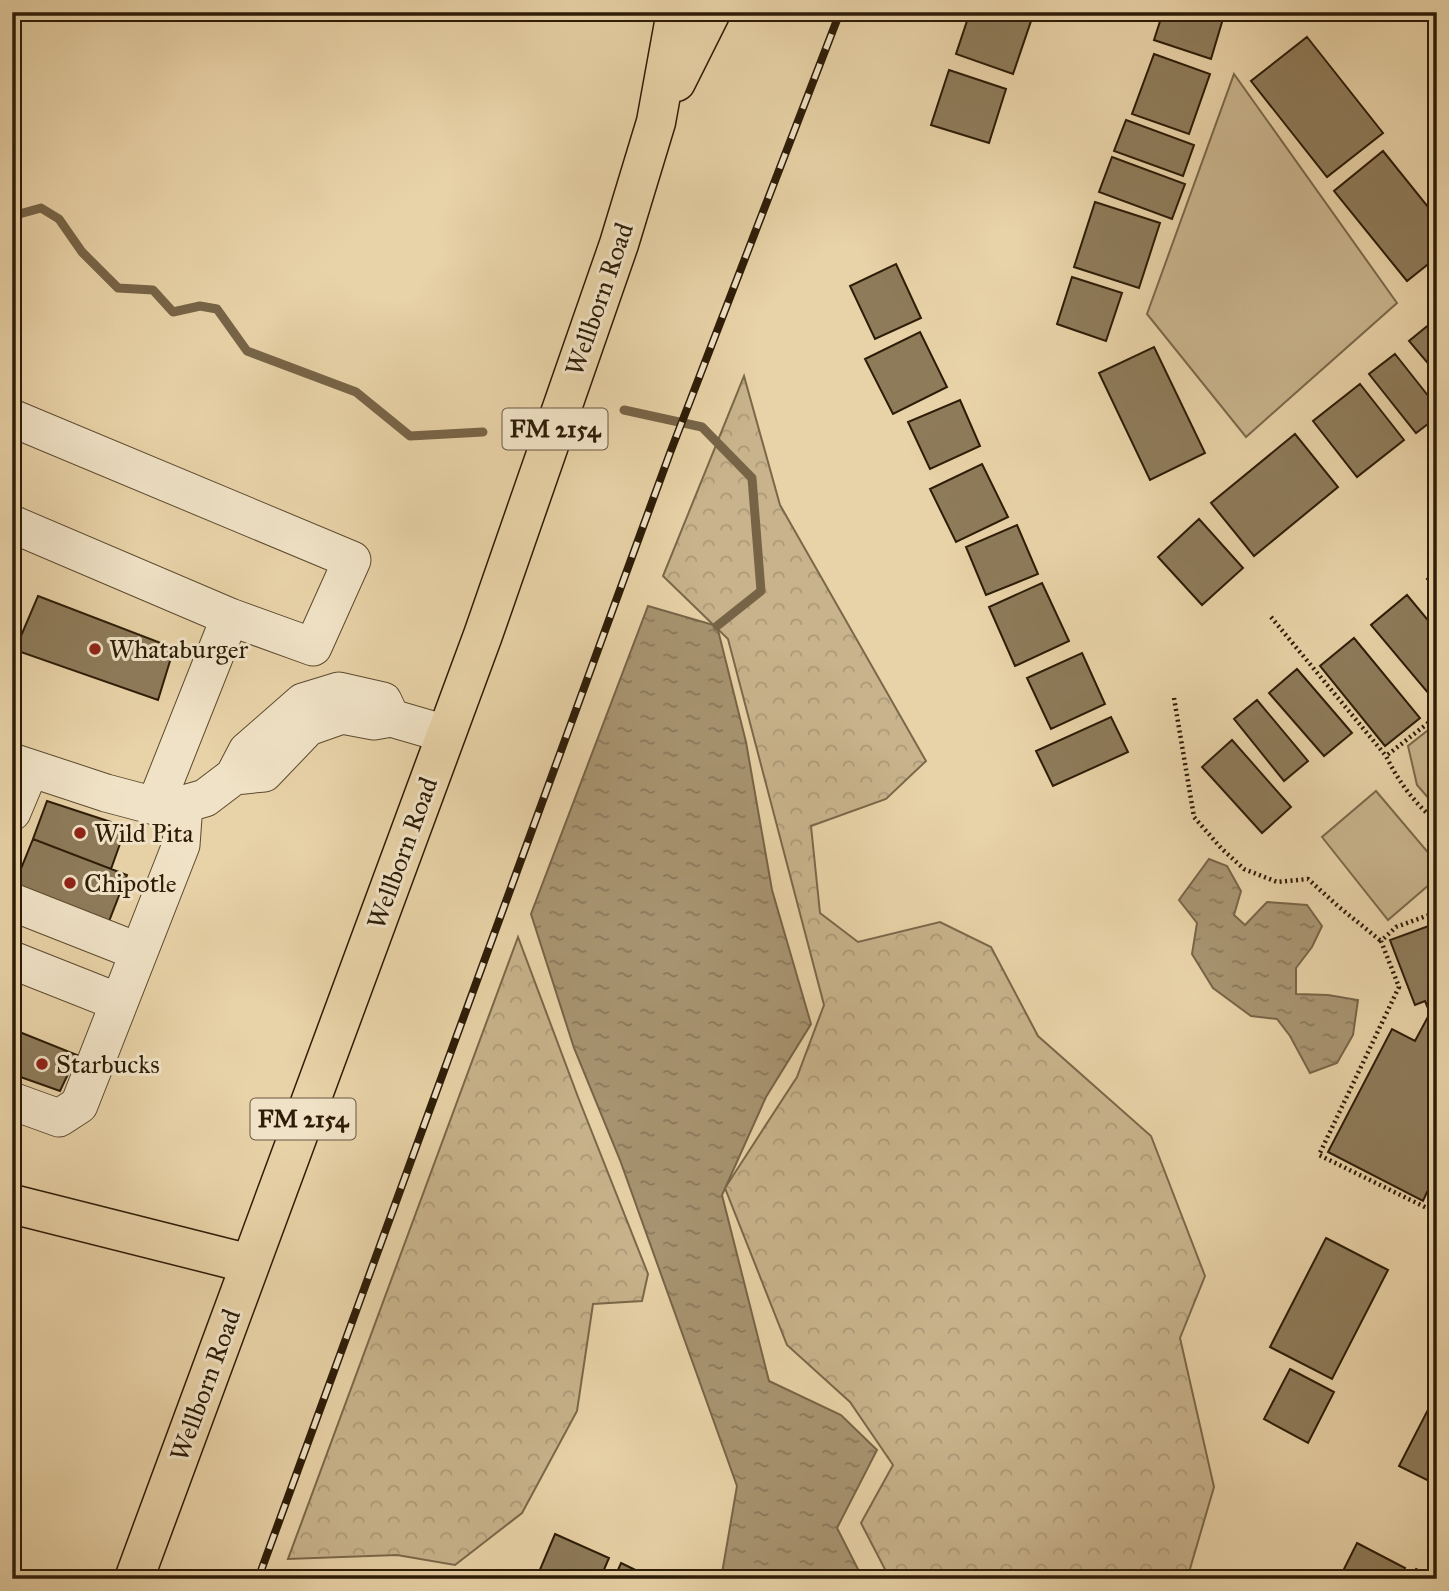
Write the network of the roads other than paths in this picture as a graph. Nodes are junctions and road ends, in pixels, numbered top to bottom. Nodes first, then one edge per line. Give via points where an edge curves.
1 (676, 12) edge
2 (711, 12) edge
3 (656, 122) junction
4 (12, 418) edge
5 (12, 524) edge
6 (230, 617) junction
7 (446, 734) junction
8 (21, 765) edge
9 (170, 805) junction
10 (12, 812) edge
11 (12, 902) edge
12 (139, 952) junction
13 (12, 960) edge
14 (118, 1002) junction
15 (12, 1088) edge
16 (12, 1101) edge
17 (70, 1111) junction
18 (12, 1204) edge
19 (250, 1264) junction
20 (134, 1579) edge

1 - 3 main road, Wellborn Road / FM 2154
2 - 3 main road, Wellborn Road / FM 2154
3 - 7 main road, Wellborn Road / FM 2154 via 619,244
4 - 6 lane via 352,560 313,647
5 - 6 lane
6 - 9 lane
7 - 9 lane via 391,718 383,701 340,691 303,702 247,751 234,776 205,798
7 - 19 main road, Wellborn Road / FM 2154
8 - 9 lane via 106,793
8 - 10 lane
9 - 12 lane via 181,845
11 - 12 lane
12 - 14 lane
13 - 14 lane
14 - 17 lane via 79,1105
15 - 17 lane
16 - 17 lane via 59,1118
18 - 19 main road
19 - 20 main road, Wellborn Road / FM 2154

